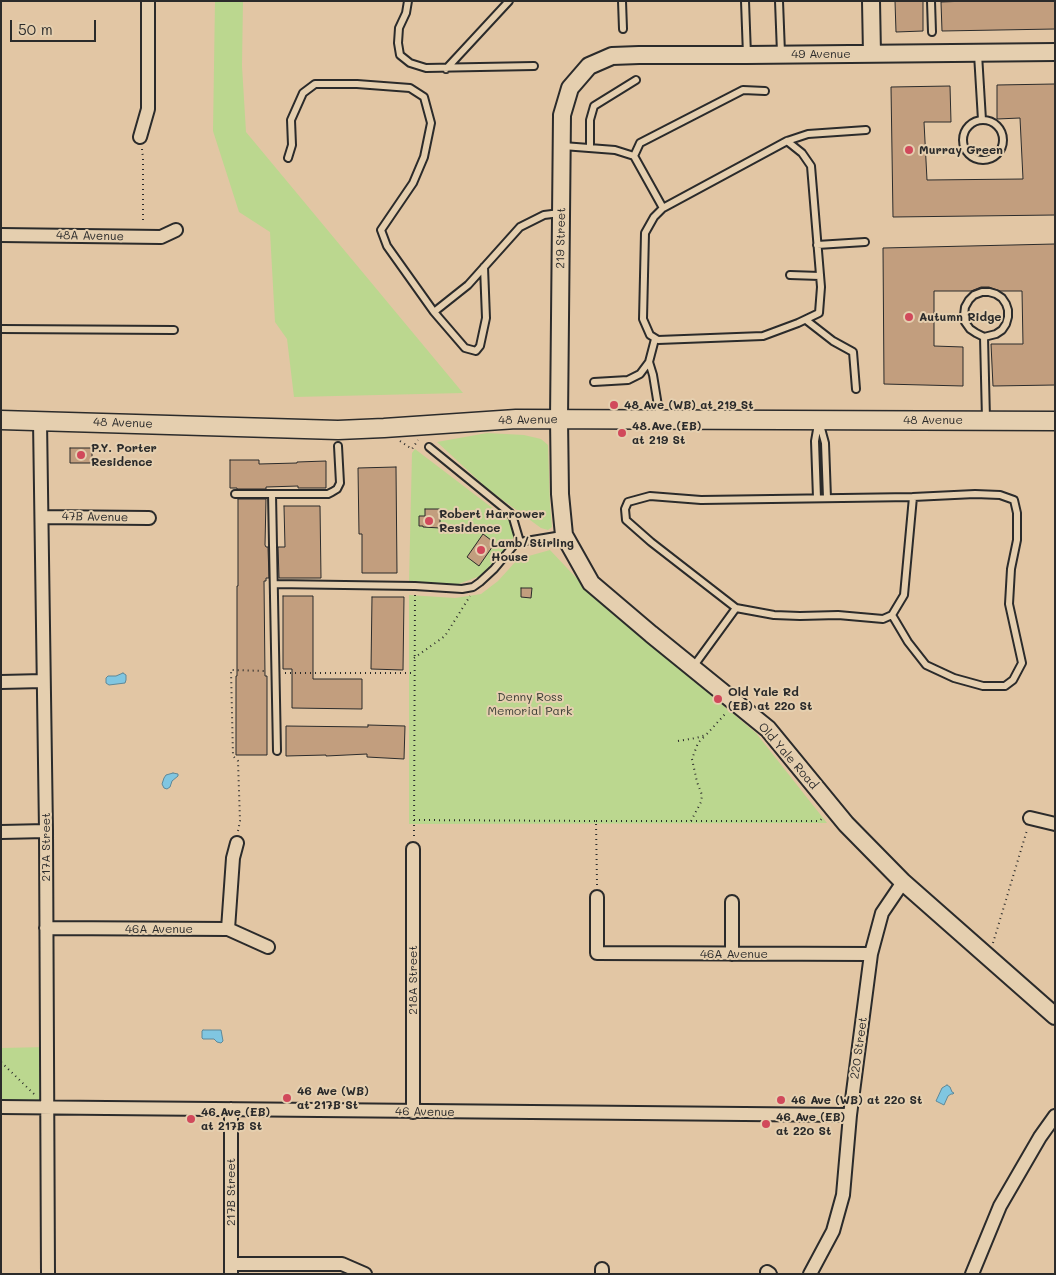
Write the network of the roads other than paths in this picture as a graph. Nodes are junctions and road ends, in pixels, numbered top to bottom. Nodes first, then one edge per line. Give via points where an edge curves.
1 (148, 1) edge
2 (408, 1) edge
3 (509, 1) edge
4 (622, 1) edge
5 (745, 1) edge
6 (779, 1) edge
7 (871, 1) edge
8 (931, 1) edge
9 (623, 29) dead end
10 (932, 32) dead end
11 (1055, 52) edge
12 (978, 53) junction
13 (872, 54) junction
14 (747, 55) junction
15 (781, 55) junction
16 (534, 66) dead end
17 (589, 66) joint
18 (446, 68) junction
19 (636, 80) dead end
20 (765, 91) dead end
21 (982, 120) junction
22 (866, 130) dead end
23 (140, 137) road end
24 (787, 141) junction
25 (562, 146) junction
26 (590, 148) junction
27 (634, 156) junction
28 (288, 158) dead end
29 (663, 208) junction
30 (561, 213) junction
31 (176, 230) dead end
32 (1, 235) edge
33 (864, 242) dead end
34 (817, 245) junction
35 (484, 267) junction
36 (790, 275) dead end
37 (820, 276) junction
38 (434, 312) junction
39 (806, 320) junction
40 (1, 329) edge
41 (174, 330) dead end
42 (984, 337) junction
43 (655, 338) junction
44 (649, 362) junction
45 (594, 382) dead end
46 (856, 389) dead end
47 (559, 419) junction
48 (1, 420) edge
49 (660, 420) junction
50 (819, 420) junction
51 (986, 420) junction
52 (40, 421) junction
53 (1055, 421) edge
54 (338, 446) dead end
55 (429, 447) dead end
56 (236, 494) dead end
57 (272, 494) junction
58 (817, 498) junction
59 (827, 498) junction
60 (913, 498) junction
61 (42, 517) junction
62 (149, 518) dead end
63 (564, 535) junction
64 (520, 542) junction
65 (274, 584) junction
66 (736, 608) junction
67 (892, 616) junction
68 (692, 668) junction
69 (43, 681) junction
70 (1, 682) edge
71 (277, 751) dead end
72 (1030, 818) road end
73 (1055, 824) edge
74 (46, 831) junction
75 (1, 832) edge
76 (237, 843) dead end
77 (414, 849) road end
78 (903, 882) junction
79 (597, 897) road end
80 (732, 902) dead end
81 (46, 928) junction
82 (228, 929) junction
83 (268, 947) dead end
84 (732, 954) junction
85 (871, 954) junction
86 (1055, 1016) edge
87 (1, 1107) edge
88 (47, 1107) junction
89 (231, 1109) junction
90 (413, 1112) junction
91 (850, 1115) junction
92 (1055, 1116) edge
93 (231, 1269) edge
94 (48, 1274) edge
95 (365, 1274) edge
96 (810, 1274) edge
97 (972, 1274) edge

1 - 23 street via 148,109
2 - 18 lane via 399,28 400,55 410,63 426,68
3 - 18 lane
4 - 9 lane
5 - 14 lane
6 - 15 lane
7 - 13 street
8 - 10 lane
11 - 12 street, 49 Avenue
12 - 13 street, 49 Avenue
12 - 21 lane
13 - 15 street, 49 Avenue
14 - 15 street, 49 Avenue
14 - 17 street, 49 Avenue via 639,54 612,56
16 - 18 lane
17 - 25 street, 219 Street via 570,88 562,115
19 - 26 lane via 594,106 590,120
20 - 27 lane via 742,90 640,143
21 - 21 lane via 975,121 965,130 963,142 974,158 987,159 998,152 1003,140 994,123
22 - 24 lane via 808,134
24 - 29 lane
24 - 34 lane via 802,153 811,166
25 - 26 lane
25 - 30 street, 219 Street
26 - 27 lane via 615,150
27 - 29 lane
28 - 38 lane via 292,145 291,120 303,92 315,84 410,88 424,97 431,123 424,157 414,183 381,230 387,246
29 - 43 lane via 645,233 643,319 650,336
30 - 35 lane via 544,215 520,228
30 - 47 street, 219 Street
31 - 32 street, 48A Avenue via 161,237
33 - 34 lane
34 - 37 lane
35 - 38 lane via 468,285
35 - 38 lane via 486,318 476,351 465,348
36 - 37 lane
37 - 39 lane via 819,313
39 - 43 lane via 764,336
39 - 46 lane via 853,352
40 - 41 lane
42 - 42 lane via 970,329 964,314 974,295 989,292 1002,298 1008,317 1002,330
42 - 51 lane
43 - 44 lane
44 - 45 lane via 640,374 628,380
44 - 49 lane
47 - 49 main road, 48 Avenue
47 - 52 main road, 48 Avenue via 338,430
47 - 63 street, Old Yale Road
48 - 52 main road, 48 Avenue
49 - 50 main road, 48 Avenue
50 - 51 main road, 48 Avenue
50 - 58 lane
50 - 59 lane via 825,442
51 - 53 main road, 48 Avenue
52 - 61 street, 217A Street
54 - 57 lane via 340,483 337,489 328,494
55 - 64 lane via 510,513
56 - 57 lane
57 - 65 lane
58 - 59 lane
58 - 66 lane via 700,500 650,496 628,502 626,520
59 - 60 lane
60 - 67 lane via 904,595
60 - 67 lane via 975,494 1000,495 1014,500 1017,540 1009,604 1022,663 1013,680 1005,686 983,686 954,678 926,665
61 - 62 street, 47B Avenue
61 - 69 street, 217A Street
63 - 64 lane
63 - 68 street, Old Yale Road via 591,583
64 - 65 lane via 480,582 462,589
65 - 71 lane
66 - 67 lane via 774,616 838,615 883,619
66 - 68 lane
68 - 78 street, Old Yale Road via 768,729 846,824
69 - 70 street
69 - 74 street, 217A Street
72 - 73 street
74 - 75 street
74 - 81 street, 217A Street
76 - 82 street
77 - 90 street, 218A Street
78 - 85 street, 220 Street via 882,913
78 - 86 street, Old Yale Road
79 - 84 street, 46A Avenue via 597,953
80 - 84 street
81 - 82 street, 46A Avenue
81 - 88 street, 217A Street
82 - 83 street, 46A Avenue
84 - 85 street, 46A Avenue
85 - 91 street, 220 Street
87 - 88 street, 46 Avenue
88 - 89 street, 46 Avenue
88 - 94 street, 217A Street
89 - 90 street, 46 Avenue
89 - 93 street, 217B Street
90 - 91 street, 46 Avenue
91 - 96 street, 220 Street via 844,1195 833,1231
92 - 97 street via 1000,1206
93 - 95 street via 342,1264

